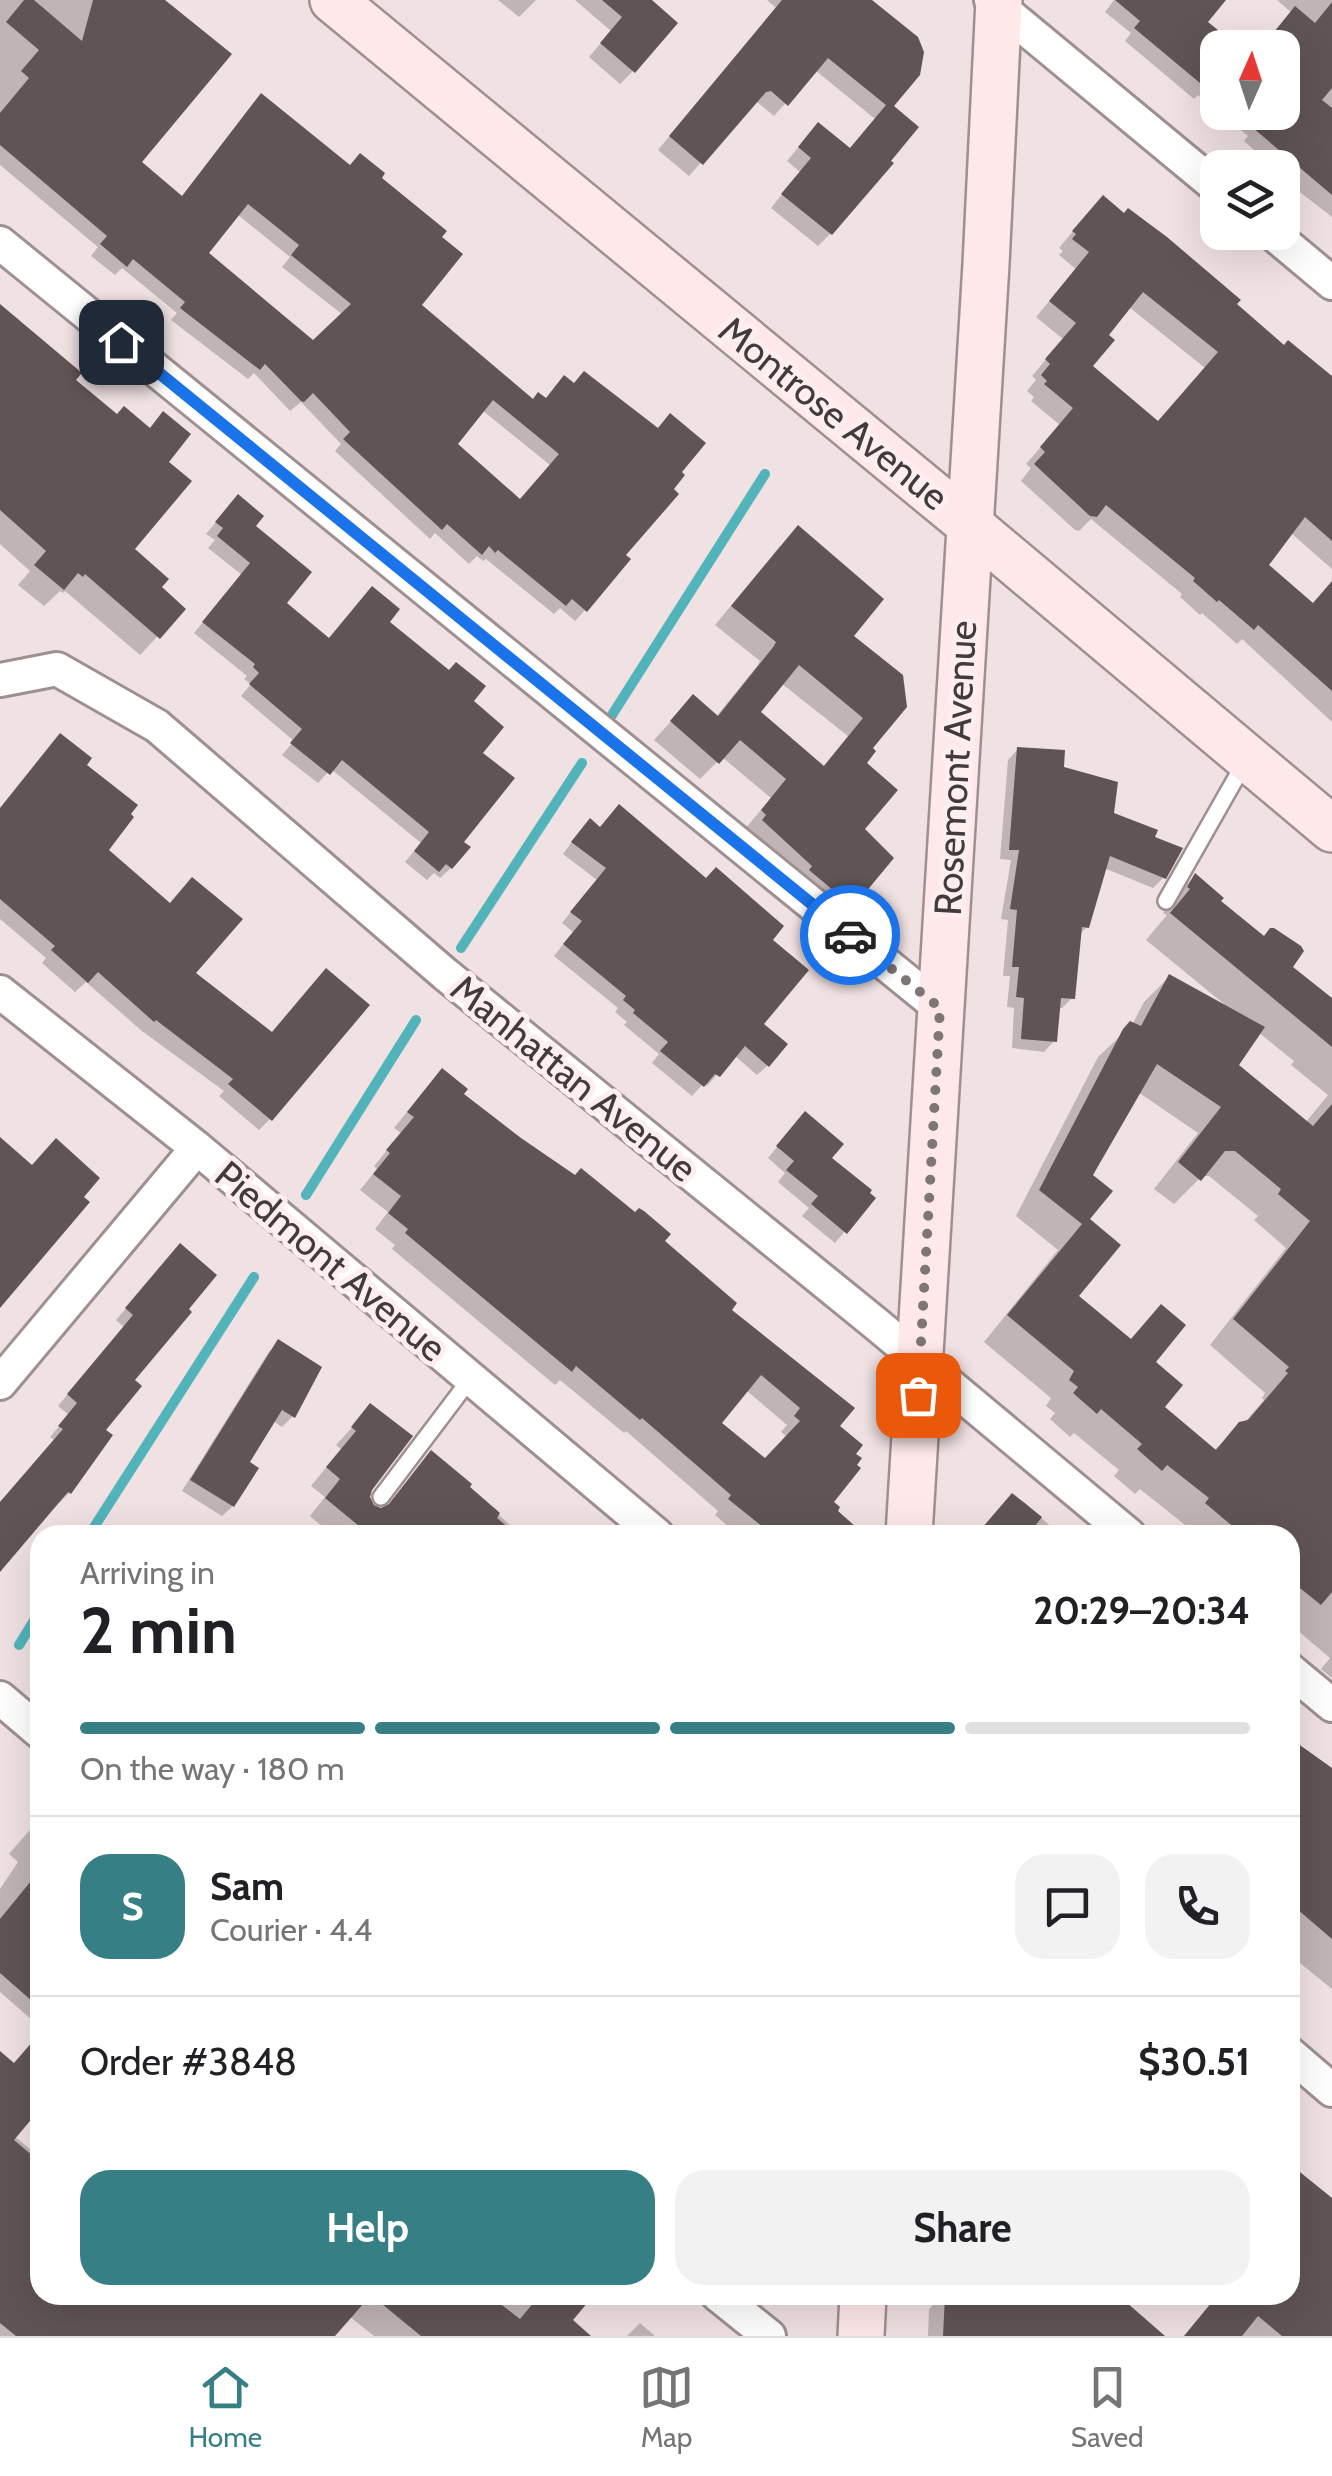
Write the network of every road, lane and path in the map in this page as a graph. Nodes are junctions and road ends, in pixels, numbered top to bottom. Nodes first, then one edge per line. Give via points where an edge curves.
1 (333, 0) edge
2 (996, 2) edge
3 (1200, 173) edge
4 (0, 243) edge
5 (1293, 250) edge
6 (1332, 283) edge
7 (970, 525) junction
8 (0, 680) edge
9 (1247, 758) junction
10 (1332, 829) edge
11 (1166, 901) dead end
12 (0, 992) edge
13 (940, 1008) junction
14 (197, 1148) junction
15 (920, 1360) junction
16 (471, 1378) junction
17 (0, 1383) edge
18 (381, 1497) dead end
19 (646, 1525) edge
20 (909, 1525) edge
21 (1117, 1525) edge
22 (1300, 1678) edge
23 (0, 1698) edge
24 (1332, 1705) edge
25 (30, 1724) edge
26 (1300, 2063) edge
27 (1332, 2090) edge
28 (730, 2305) edge
29 (863, 2305) edge
30 (768, 2336) edge
31 (861, 2336) edge

1 - 7 street, Montrose Avenue
2 - 3 street
2 - 7 street, Rosemont Avenue
4 - 13 street
5 - 6 street
7 - 9 street, Montrose Avenue
7 - 13 street, Rosemont Avenue
8 - 15 street, Manhattan Avenue via 58,669 157,726 446,974
9 - 10 street, Montrose Avenue
9 - 11 lane
12 - 14 street, Piedmont Avenue
13 - 15 street, Rosemont Avenue
14 - 16 street, Piedmont Avenue
14 - 17 street
15 - 20 street, Rosemont Avenue
15 - 21 street, Manhattan Avenue
16 - 18 lane
16 - 19 street, Piedmont Avenue
22 - 24 street
23 - 25 street
26 - 27 street
28 - 30 street
29 - 31 street

